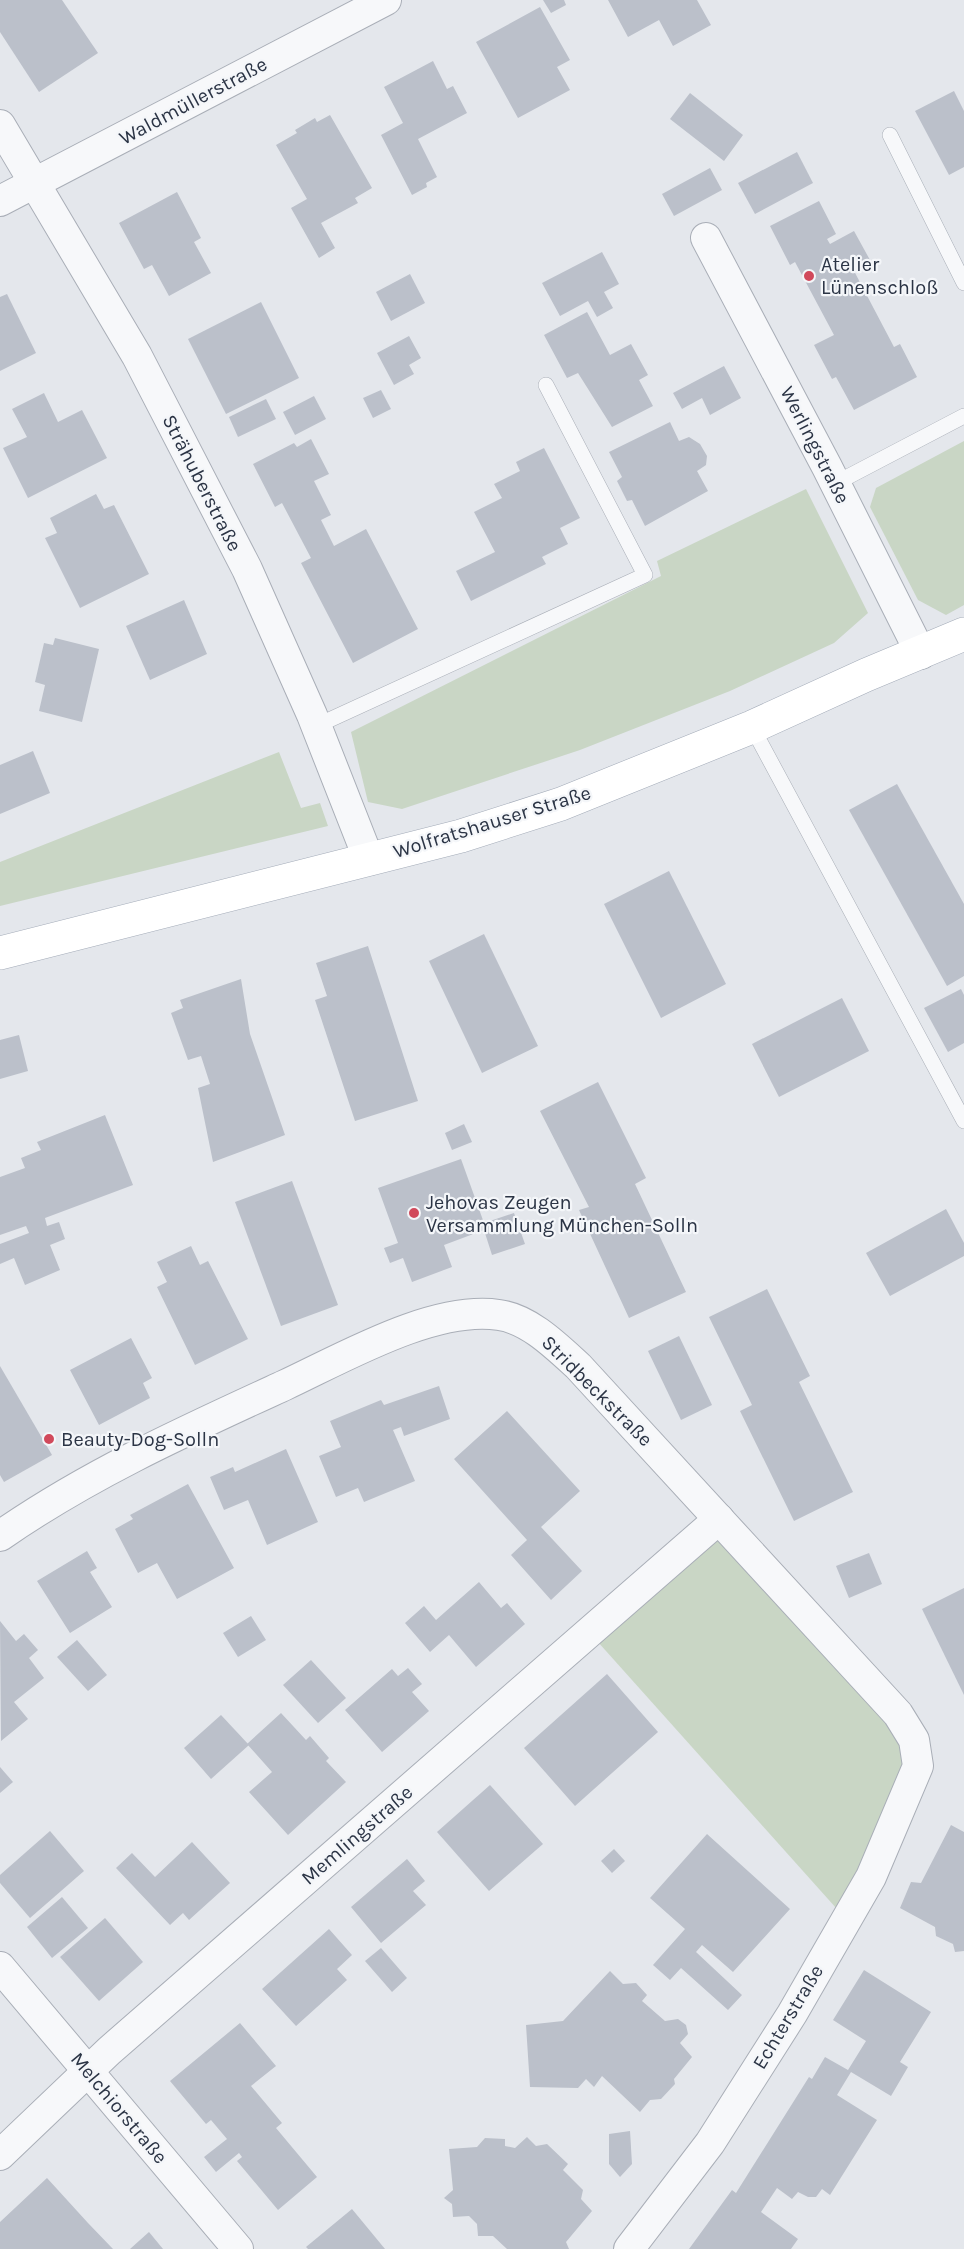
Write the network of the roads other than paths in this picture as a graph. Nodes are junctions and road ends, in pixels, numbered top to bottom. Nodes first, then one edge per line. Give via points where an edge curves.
1 (386, 0) edge
2 (0, 125) edge
3 (890, 135) dead end
4 (34, 183) junction
5 (0, 201) edge
6 (706, 238) dead end
7 (964, 283) edge
8 (546, 385) dead end
9 (964, 416) edge
10 (836, 483) junction
11 (964, 634) edge
12 (921, 654) junction
13 (316, 726) junction
14 (753, 727) junction
15 (369, 860) junction
16 (0, 953) edge
17 (964, 1121) edge
18 (719, 1519) junction
19 (0, 1536) edge
20 (918, 1766) joint
21 (0, 1967) edge
22 (88, 2071) junction
23 (0, 2155) edge
24 (238, 2249) edge
25 (629, 2249) edge

1 - 4 street, Waldmüllerstraße
2 - 4 street, Strähuberstraße
3 - 7 lane
4 - 5 street, Waldmüllerstraße
4 - 13 street, Strähuberstraße via 137,356 247,569
6 - 10 street, Werlingstraße
8 - 13 lane via 645,575
9 - 10 lane
10 - 12 street, Werlingstraße
11 - 12 main road, Wolfratshauser Straße
12 - 14 main road, Wolfratshauser Straße
13 - 15 street, Strähuberstraße
14 - 15 main road, Wolfratshauser Straße via 561,804
14 - 17 lane
15 - 16 main road, Wolfratshauser Straße
18 - 19 street, Stridbeckstraße via 578,1366 543,1334 500,1315 459,1314 393,1334 165,1440 84,1482
18 - 20 street, Stridbeckstraße via 898,1714 914,1740
18 - 22 street, Memlingstraße
20 - 25 street, Echterstraße via 871,1877 792,2014 710,2143
21 - 22 street, Melchiorstraße
22 - 23 street, Memlingstraße
22 - 24 street, Melchiorstraße

